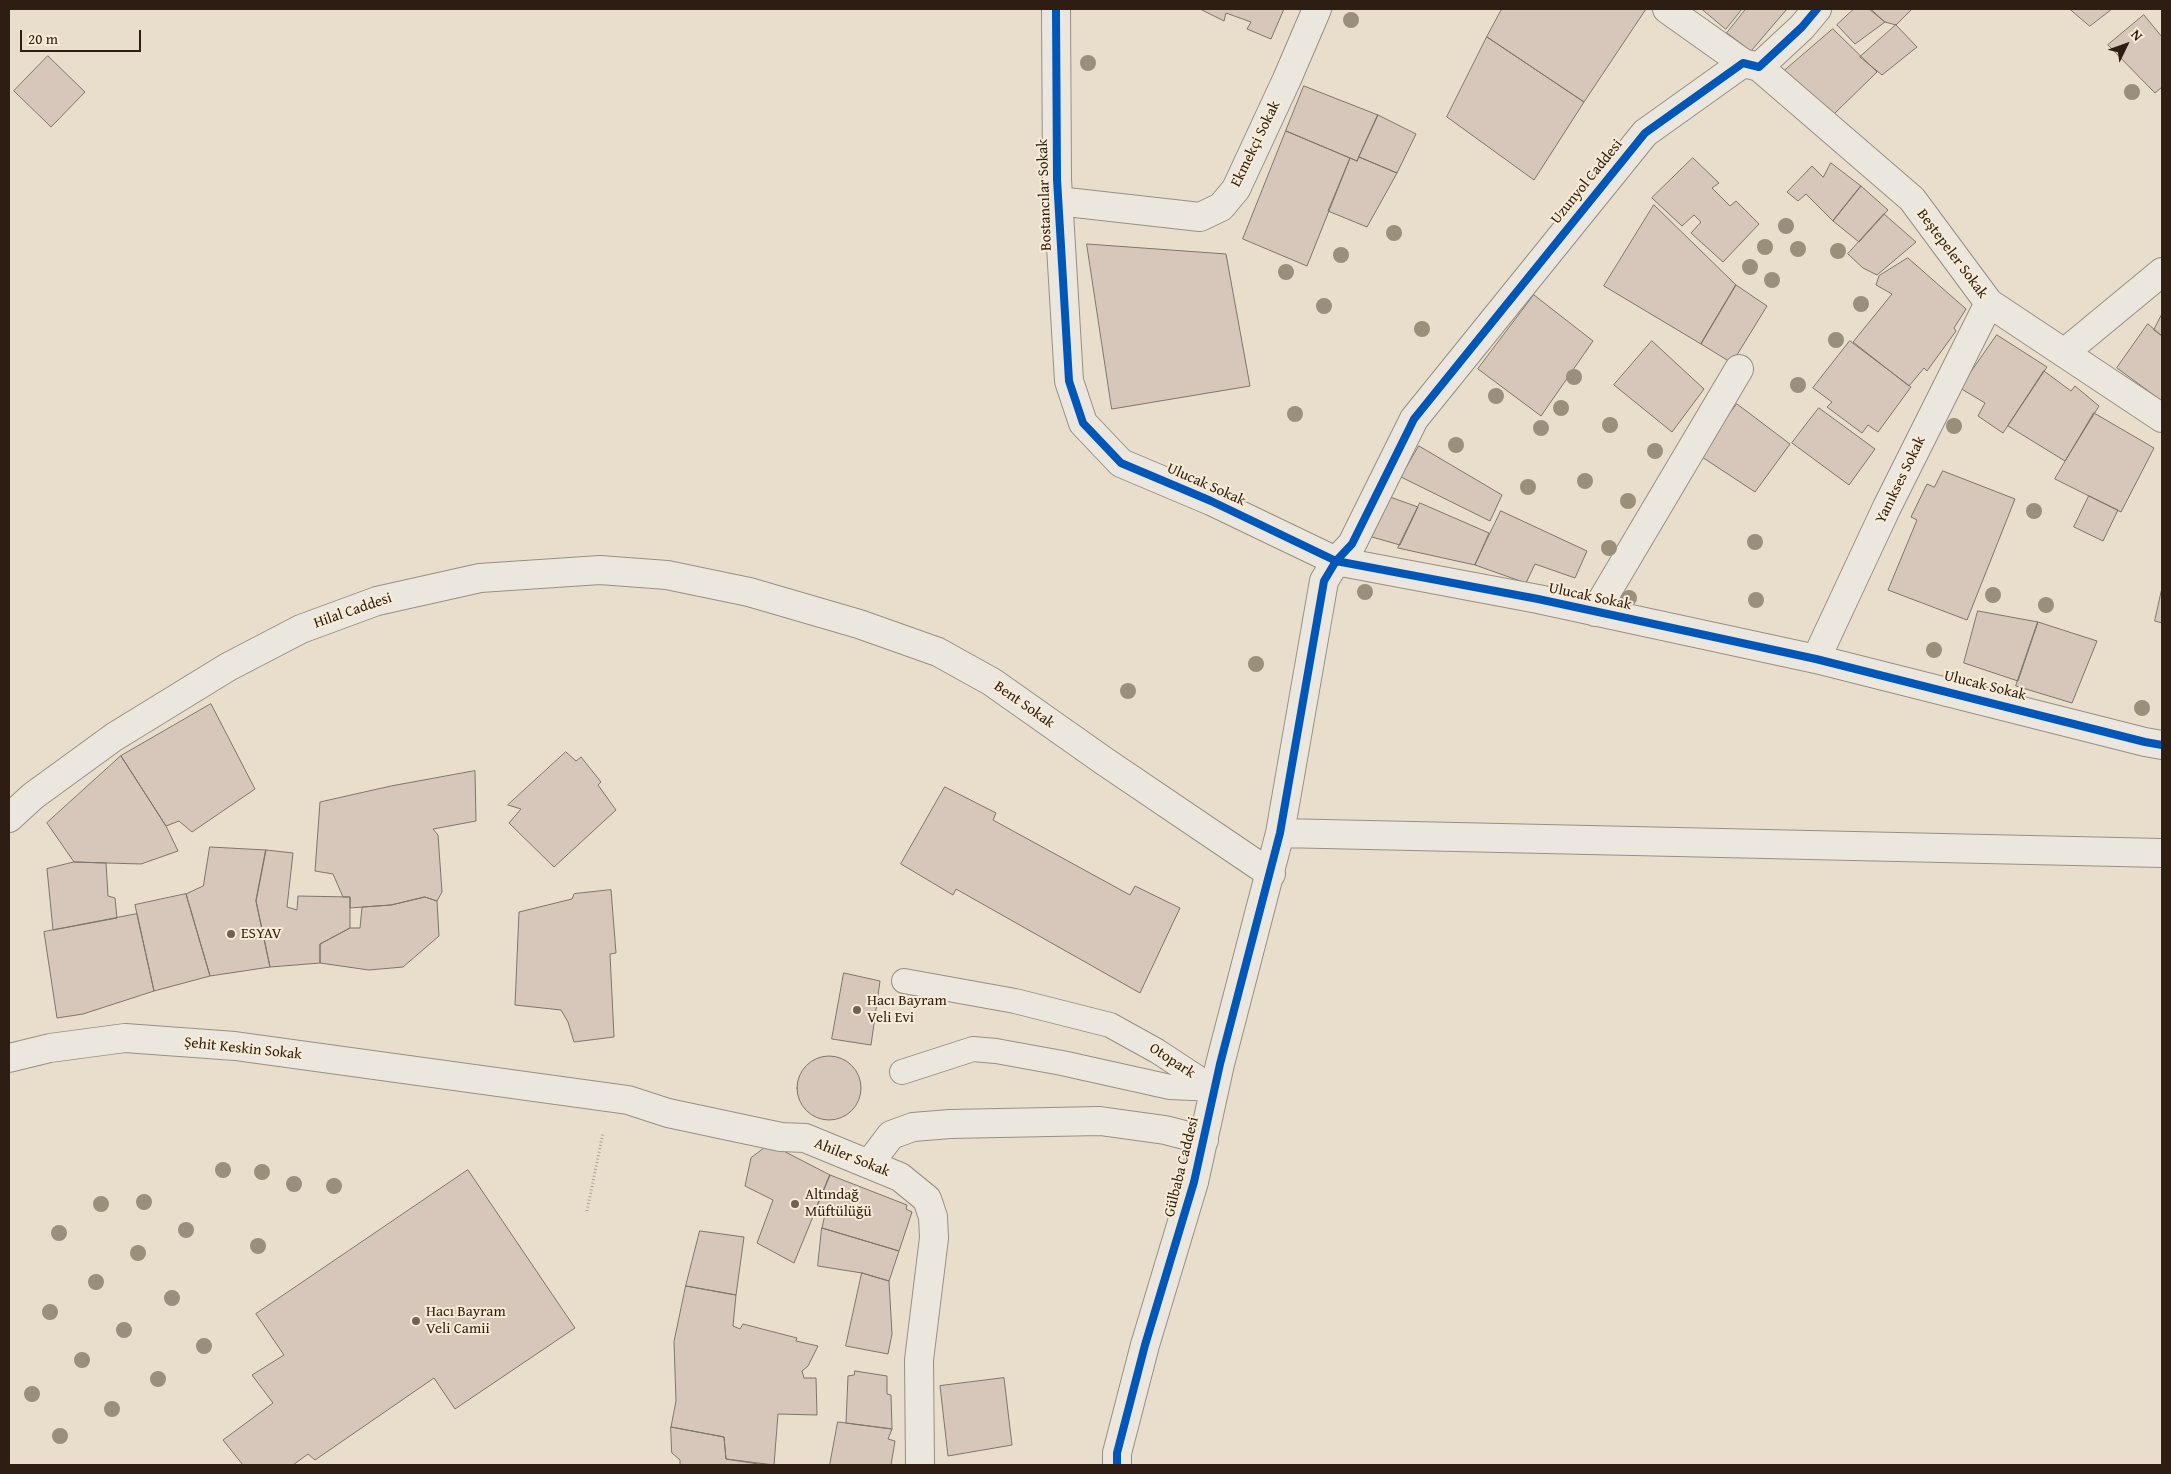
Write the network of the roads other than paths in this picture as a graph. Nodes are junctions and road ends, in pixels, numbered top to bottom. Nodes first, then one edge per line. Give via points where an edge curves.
1 (1056, 9) edge
2 (1317, 9) edge
3 (1667, 9) edge
4 (1817, 9) edge
5 (1751, 65) junction
6 (1058, 201) junction
7 (2162, 272) edge
8 (1989, 303) junction
9 (2064, 353) junction
10 (1739, 369) dead end
11 (1070, 381) joint
12 (2162, 418) edge
13 (1336, 561) junction
14 (750, 592) joint
15 (1595, 612) junction
16 (1816, 659) junction
17 (2162, 745) edge
18 (9, 818) edge
19 (1280, 833) junction
20 (2162, 853) edge
21 (1271, 874) junction
22 (904, 981) dead end
23 (9, 1058) edge
24 (902, 1072) dead end
25 (478, 1079) joint
26 (1215, 1090) junction
27 (1204, 1140) junction
28 (869, 1164) junction
29 (920, 1465) edge
30 (1117, 1465) edge

1 - 6 street, Bostancılar Sokak
2 - 6 street, Ekmekçi Sokak via 1236,189 1221,207 1200,217
3 - 5 street, Beştepeler Sokak
4 - 5 street, Uzunyol Caddesi via 1802,27
5 - 8 street, Beştepeler Sokak via 1912,199
5 - 13 street, Uzunyol Caddesi via 1645,133 1414,419 1352,544
6 - 11 street, Bostancılar Sokak
7 - 9 street
8 - 9 street, Beştepeler Sokak
8 - 16 street, Yanıkses Sokak via 1887,507
9 - 12 street, Beştepeler Sokak
10 - 15 street
11 - 13 street, Ulucak Sokak via 1083,423 1122,463 1211,501
13 - 15 street, Ulucak Sokak
13 - 19 street, Gülbaba Caddesi via 1324,581
14 - 18 street, Hilal Caddesi via 667,575 600,570 480,578 376,601 301,629 228,667 114,737 33,796
14 - 21 street, Bent Sokak via 859,624 938,652 992,682
15 - 16 street, Ulucak Sokak
16 - 17 street, Ulucak Sokak
19 - 20 street
19 - 21 street, Gülbaba Caddesi
21 - 26 street, Gülbaba Caddesi
22 - 26 lane, Otopark via 1015,1001 1110,1025 1157,1050
23 - 25 street, Şehit Keskin Sokak via 50,1048 125,1038 235,1046
24 - 26 lane, Otopark via 973,1049 996,1050 1170,1087
25 - 28 street, Ahiler Sokak via 628,1100 668,1113 781,1137 805,1138
26 - 27 street, Gülbaba Caddesi
27 - 28 street via 1166,1130 1100,1121 950,1124 912,1127 891,1135
27 - 30 street, Gülbaba Caddesi via 1145,1345 1117,1453
28 - 29 street, Ahiler Sokak via 900,1178 927,1199 933,1217 934,1238 919,1360

